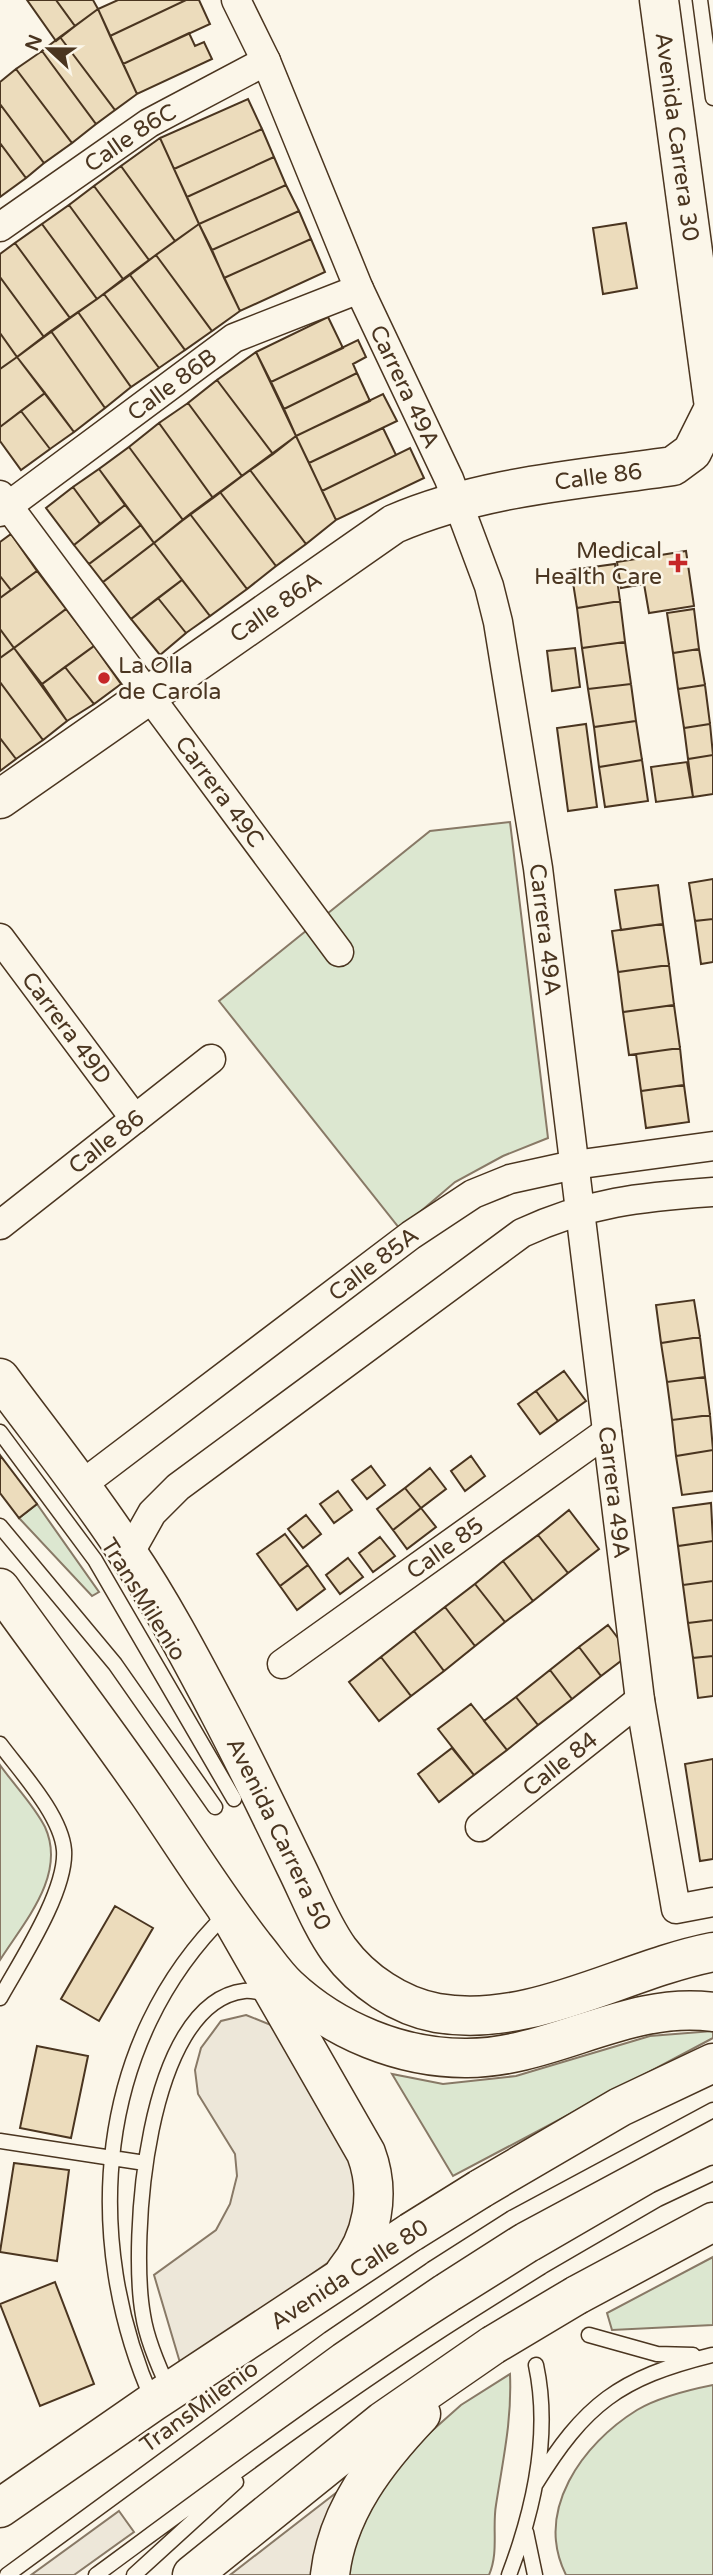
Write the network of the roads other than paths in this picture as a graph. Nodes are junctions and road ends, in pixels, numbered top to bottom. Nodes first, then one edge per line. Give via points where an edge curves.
1 (236, 0) edge
2 (659, 0) edge
3 (700, 0) edge
4 (266, 61) junction
5 (713, 98) edge
6 (0, 227) edge
7 (359, 289) junction
8 (713, 400) edge
9 (713, 410) edge
10 (456, 500) junction
11 (3, 504) edge
12 (149, 696) junction
13 (0, 799) edge
14 (0, 938) edge
15 (339, 952) dead end
16 (211, 1059) dead end
17 (135, 1119) junction
18 (713, 1146) edge
19 (574, 1165) junction
20 (713, 1192) edge
21 (580, 1209) junction
22 (0, 1225) edge
23 (0, 1378) edge
24 (0, 1432) edge
25 (607, 1432) junction
26 (80, 1486) junction
27 (0, 1526) edge
28 (129, 1554) junction
29 (0, 1588) edge
30 (282, 1664) dead end
31 (640, 1700) junction
32 (0, 1744) edge
33 (234, 1799) dead end
34 (215, 1808) dead end
35 (480, 1827) dead end
36 (713, 1902) edge
37 (228, 1912) junction
38 (713, 1952) edge
39 (0, 1998) edge
40 (292, 1999) junction
41 (713, 2011) edge
42 (713, 2063) edge
43 (713, 2110) edge
44 (0, 2141) edge
45 (111, 2158) junction
46 (145, 2163) junction
47 (713, 2174) edge
48 (698, 2228) edge
49 (341, 2276) junction
50 (589, 2335) dead end
51 (493, 2345) junction
52 (712, 2355) edge
53 (536, 2365) dead end
54 (162, 2397) junction
55 (293, 2431) junction
56 (535, 2485) junction
57 (0, 2508) edge
58 (526, 2530) junction
59 (7, 2575) edge
60 (96, 2575) edge
61 (134, 2575) edge
62 (192, 2575) edge
63 (330, 2575) edge
64 (509, 2575) edge
65 (535, 2575) edge

1 - 4 street, Carrera 49A
2 - 8 main road, Avenida Carrera 30
3 - 5 lane
4 - 6 street, Calle 86C via 149,123
4 - 7 street, Carrera 49A
7 - 10 street, Carrera 49A
7 - 11 street, Calle 86B via 234,338
9 - 10 main road, Calle 86 via 692,452 673,466
10 - 12 main road, Calle 86A via 394,524
10 - 19 street, Carrera 49A via 498,622 538,867
11 - 12 street, Carrera 49C
12 - 13 main road, Calle 86A
12 - 15 street, Carrera 49C
14 - 17 street, Carrera 49D
16 - 17 street, Calle 86
17 - 22 street, Calle 86
18 - 19 street, Calle 85A
19 - 21 street, Carrera 49A
19 - 26 street, Calle 85A via 510,1179 443,1212
20 - 21 street via 636,1197
21 - 25 street, Carrera 49A
21 - 28 street via 512,1240 178,1486 146,1521
23 - 26 main road, Avenida Carrera 50
24 - 33 lane, TransMilenio via 95,1560
25 - 30 street, Calle 85
25 - 31 street, Carrera 49A
26 - 28 main road, Avenida Carrera 50
27 - 34 lane via 116,1664
28 - 38 main road, Avenida Carrera 50 via 218,1710 322,1920 340,1951 363,1976 406,2004 467,2016 498,2014
29 - 37 main road
31 - 35 street, Calle 84
31 - 36 street, Carrera 49A via 676,1909
32 - 39 lane via 50,1812 64,1850 56,1894
37 - 40 main road
37 - 45 lane via 209,1930 175,1978 145,2034 123,2095
40 - 41 main road via 394,2050 464,2058 514,2053 653,2014
40 - 46 lane via 244,1991 211,2006 193,2024 164,2079
40 - 49 main road via 374,2174 370,2222 358,2252
42 - 49 main road, Avenida Calle 80, bridge via 620,2107
43 - 59 lane, TransMilenio, bridge via 512,2218 432,2269
44 - 45 lane
45 - 46 lane
45 - 54 lane via 108,2215 113,2272 126,2327
46 - 54 lane via 143,2316
47 - 55 lane, bridge via 658,2199 541,2267 396,2358
48 - 51 main road, bridge
49 - 54 main road, Avenida Calle 80
50 - 52 lane via 657,2354
51 - 62 main road via 383,2421
51 - 63 main road via 411,2424 368,2477 346,2518
52 - 56 lane via 661,2367 622,2385 561,2442
53 - 56 lane via 542,2408
54 - 57 main road, Avenida Calle 80
55 - 60 lane
55 - 61 lane
56 - 58 lane
58 - 64 lane
58 - 65 lane

